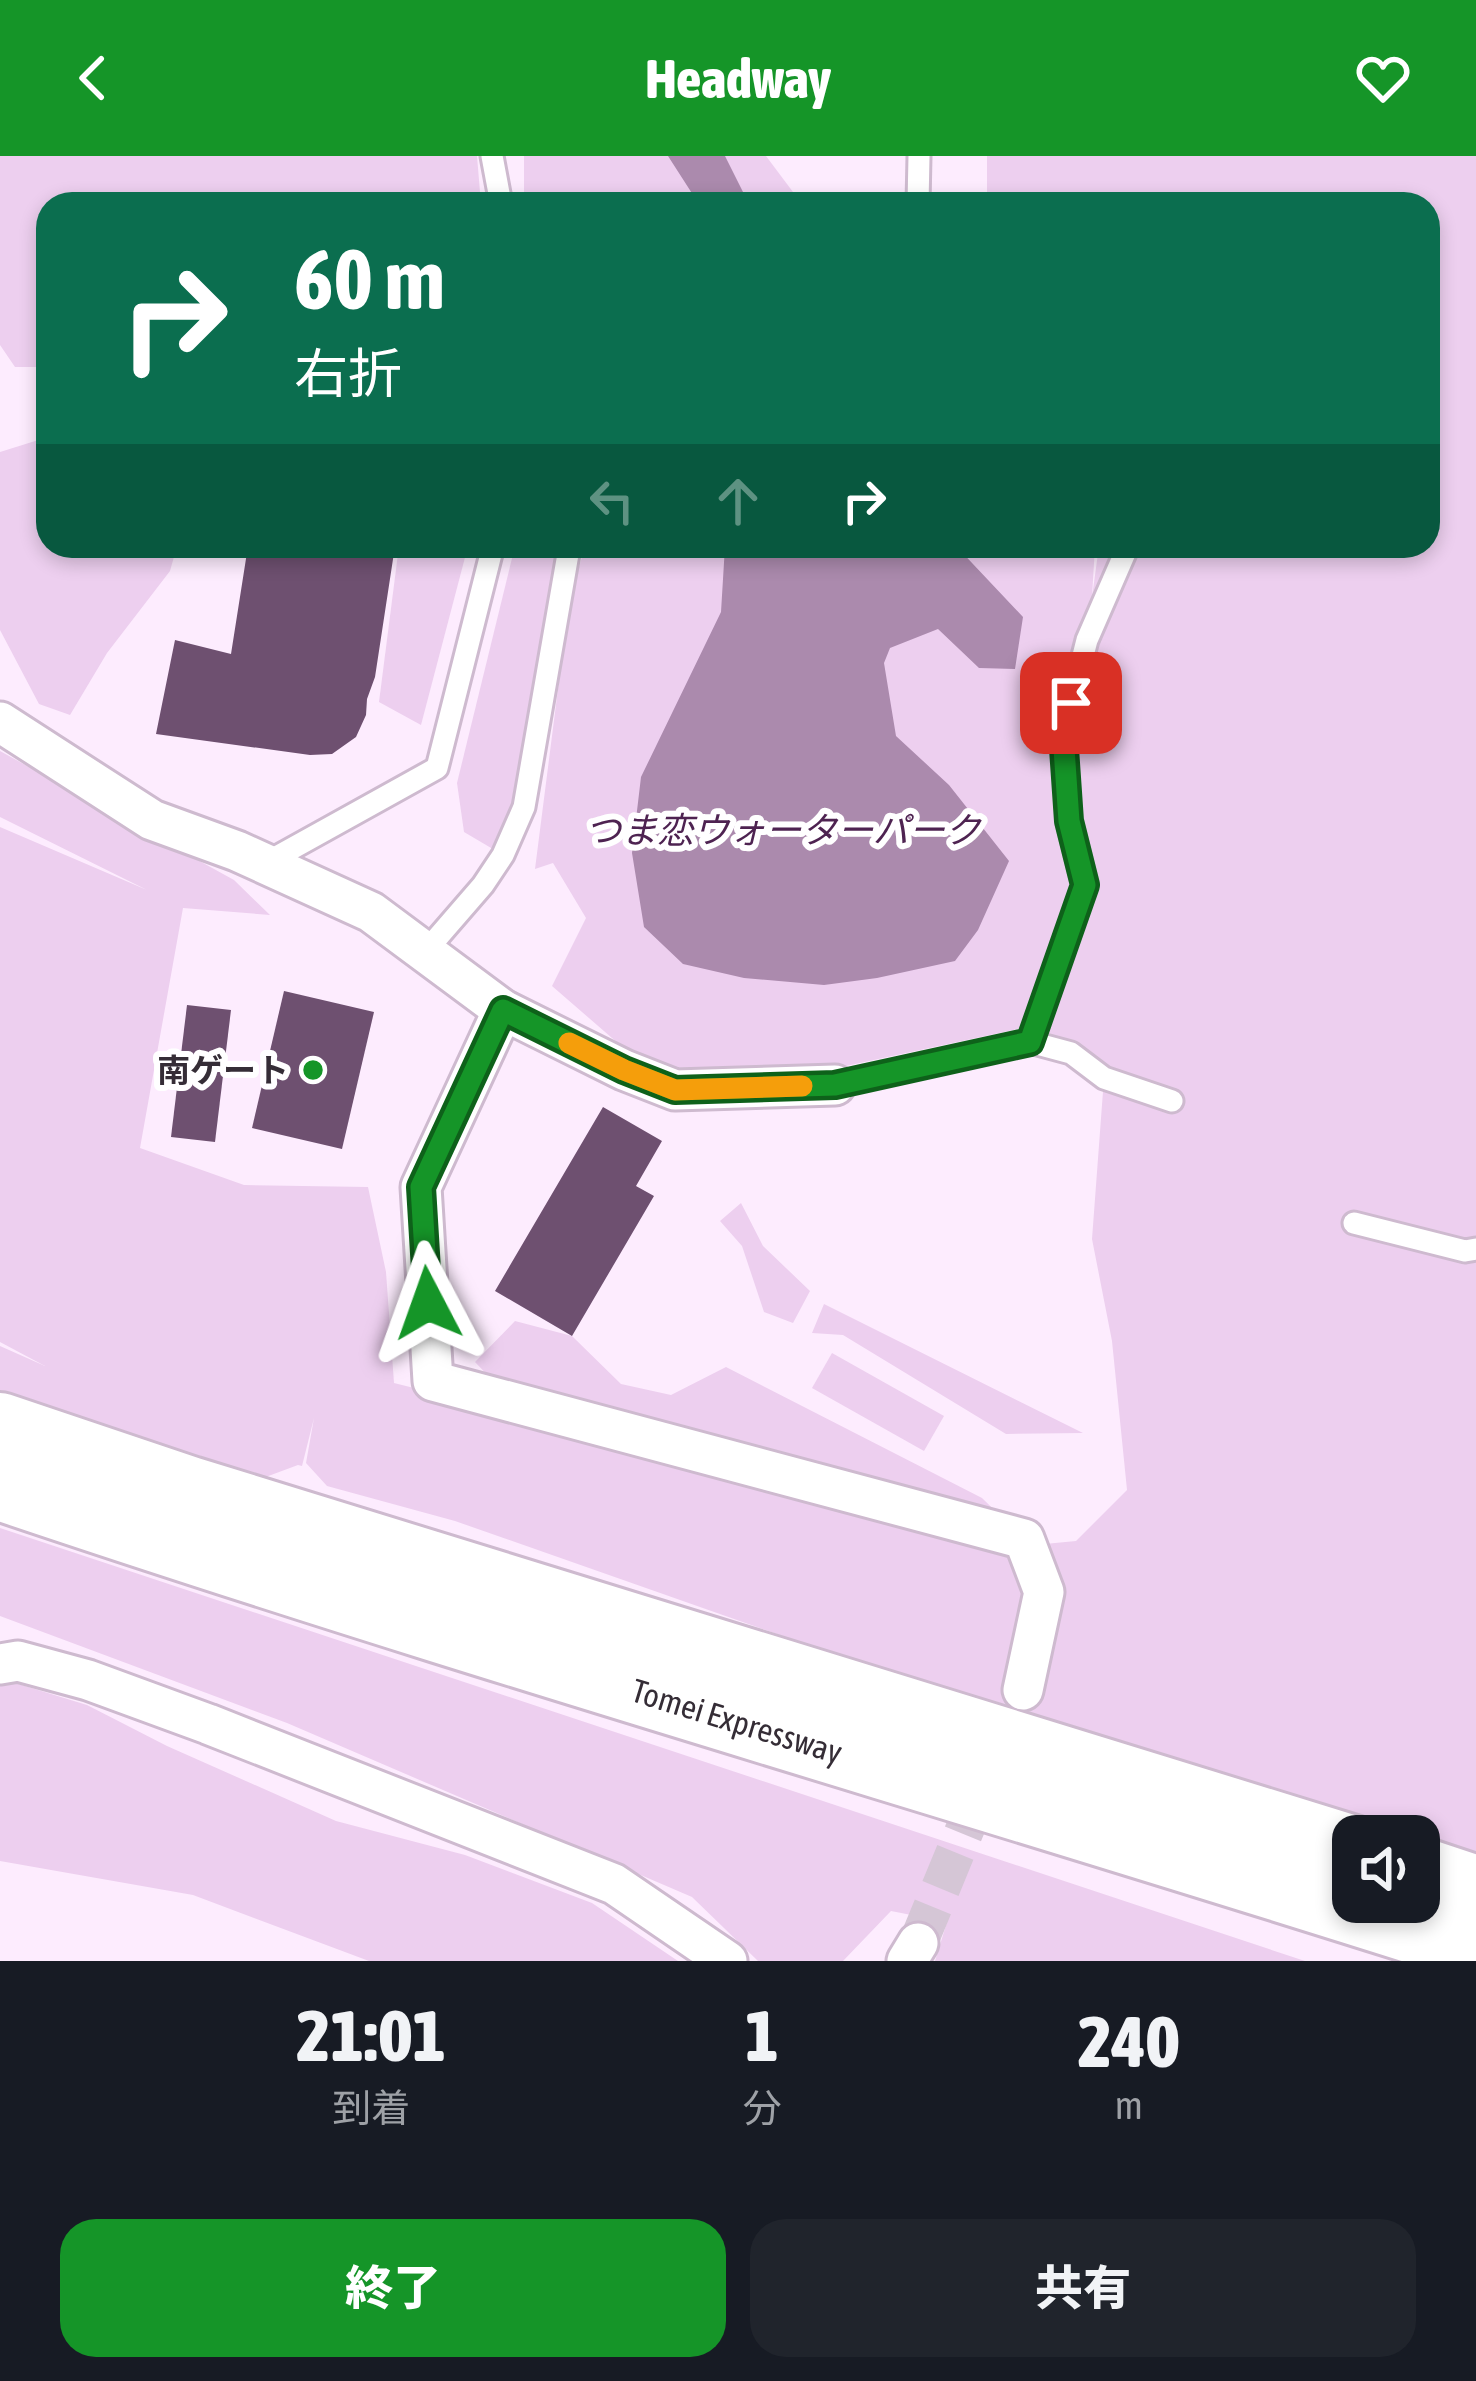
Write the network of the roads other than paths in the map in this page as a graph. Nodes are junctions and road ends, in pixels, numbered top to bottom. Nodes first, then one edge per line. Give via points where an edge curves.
1 (492, 156) edge
2 (919, 156) edge
3 (499, 192) edge
4 (918, 192) edge
5 (490, 558) edge
6 (567, 558) edge
7 (1123, 558) edge
8 (0, 722) edge
9 (264, 864) junction
10 (425, 952) junction
11 (503, 1010) junction
12 (1030, 1042) junction
13 (835, 1085) joint
14 (1172, 1102) dead end
15 (1354, 1223) dead end
16 (1476, 1249) edge
17 (0, 1426) edge
18 (0, 1487) edge
19 (0, 1664) edge
20 (1023, 1690) dead end
21 (1332, 1843) edge
22 (1440, 1877) edge
23 (1476, 1889) edge
24 (1476, 1951) edge
25 (728, 1961) edge

1 - 3 lane
2 - 4 lane
5 - 9 lane via 437,768
6 - 10 lane via 524,807 483,885
7 - 12 lane via 1087,640 1063,734 1069,821 1085,885
8 - 9 street via 152,820
9 - 10 street via 370,912
10 - 11 street
11 - 13 street via 675,1090
11 - 20 street via 421,1187 433,1381 1024,1539 1044,1592
12 - 13 lane
12 - 14 lane
15 - 16 lane
17 - 21 highway, Tomei Expressway
18 - 24 highway, Tomei Expressway
19 - 25 street via 18,1661 88,1680 614,1884
22 - 23 highway

